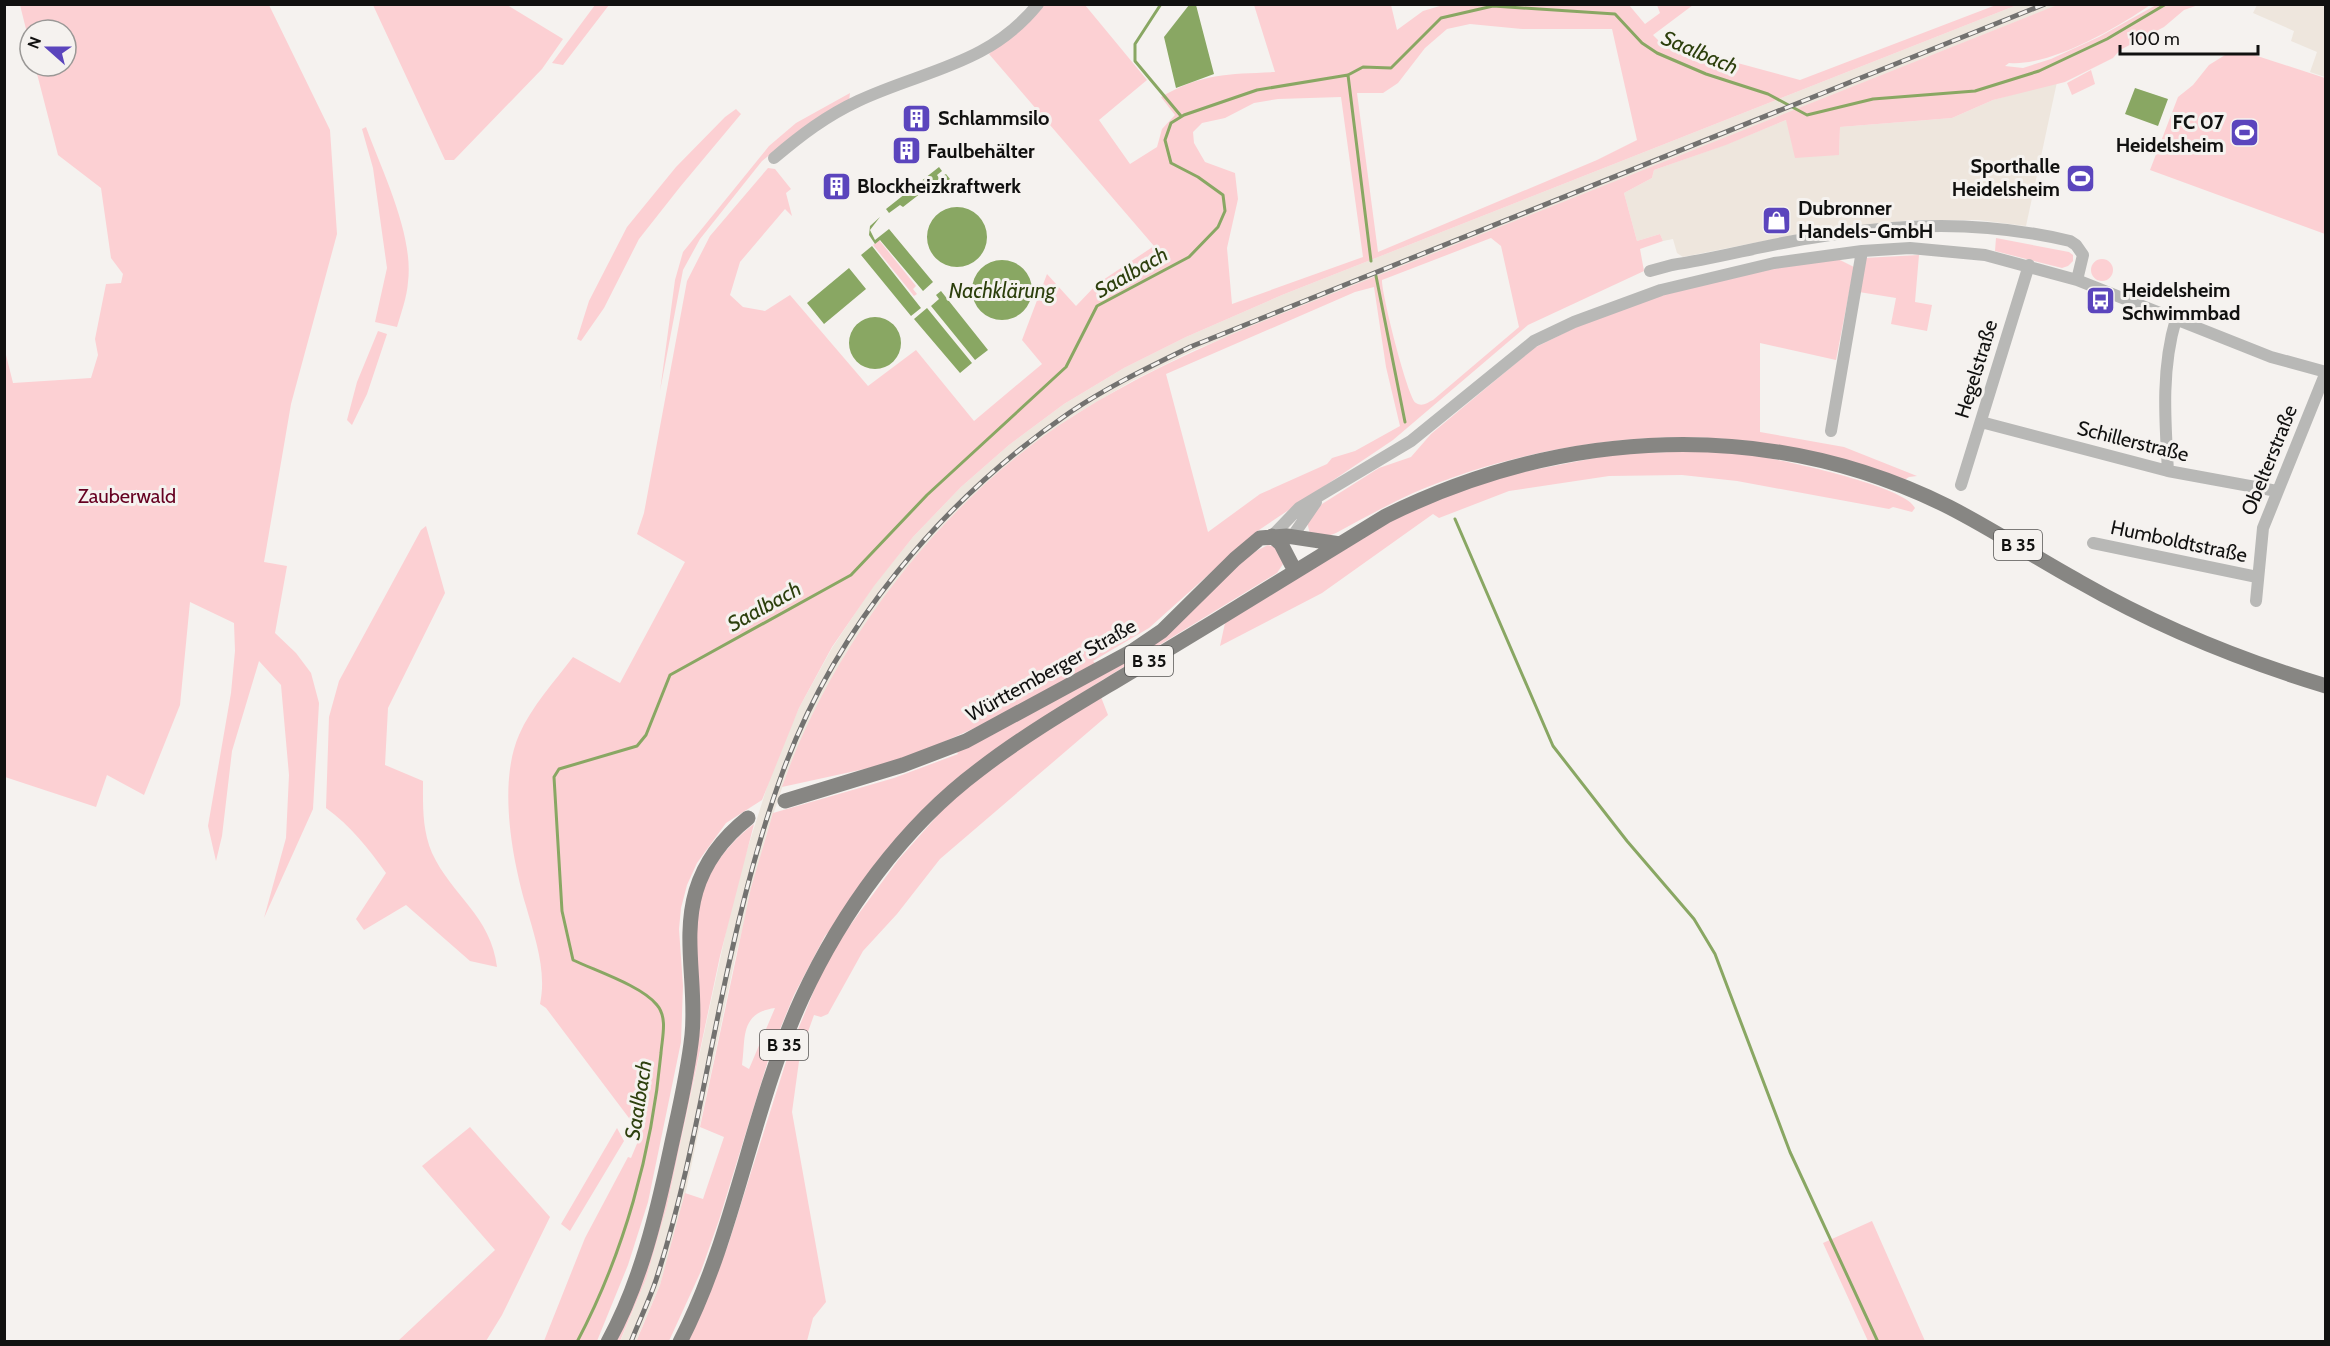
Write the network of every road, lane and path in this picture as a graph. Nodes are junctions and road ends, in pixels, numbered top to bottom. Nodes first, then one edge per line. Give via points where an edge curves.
1 (1038, 4) edge
2 (774, 158) dead end
3 (1862, 251) junction
4 (2029, 265) junction
5 (1650, 271) dead end
6 (2077, 280) junction
7 (2176, 320) junction
8 (2325, 372) edge
9 (1981, 423) junction
10 (1831, 431) dead end
11 (2168, 471) junction
12 (1961, 485) dead end
13 (2277, 491) junction
14 (1323, 494) junction
15 (1272, 536) junction
16 (1292, 537) junction
17 (2093, 543) dead end
18 (1340, 544) junction
19 (1310, 562) junction
20 (1296, 571) junction
21 (2257, 577) junction
22 (2256, 601) dead end
23 (2325, 686) edge
24 (785, 801) dead end
25 (748, 818) dead end
26 (608, 1341) edge
27 (680, 1341) edge

1 - 2 street via 1003,40 830,115
3 - 4 street via 1959,251
3 - 10 street
3 - 14 street via 1774,263 1661,290 1574,322 1534,341 1411,441
4 - 6 street
4 - 9 street, Hegelstraße
5 - 6 street via 1810,238 1947,224 2019,231 2076,244 2083,255
6 - 7 street
7 - 8 street via 2271,357
7 - 11 street via 2167,348 2165,378
8 - 13 street, Obelterstraße
9 - 11 street, Schillerstraße
9 - 12 street, Hegelstraße
11 - 13 street, Schillerstraße
13 - 21 street, Obelterstraße via 2263,528
14 - 15 street via 1299,508
14 - 16 street
15 - 16 main road
15 - 20 main road
15 - 24 main road, Württemberger Straße via 1254,542 1162,631 1134,650 966,741
16 - 18 main road
16 - 19 main road
17 - 21 street, Humboldtstraße
18 - 19 main road, B 35
18 - 23 main road, B 35 via 1432,494 1525,463 1640,445 1698,442 1766,450 1826,462 1926,497 2160,624
19 - 20 main road, B 35
20 - 27 main road, B 35 via 998,756 958,787 892,855 828,947 802,999 780,1053 710,1276
21 - 22 street, Obelterstraße
25 - 26 main road via 718,848 705,868 690,915 694,990 683,1091 659,1205 637,1276

